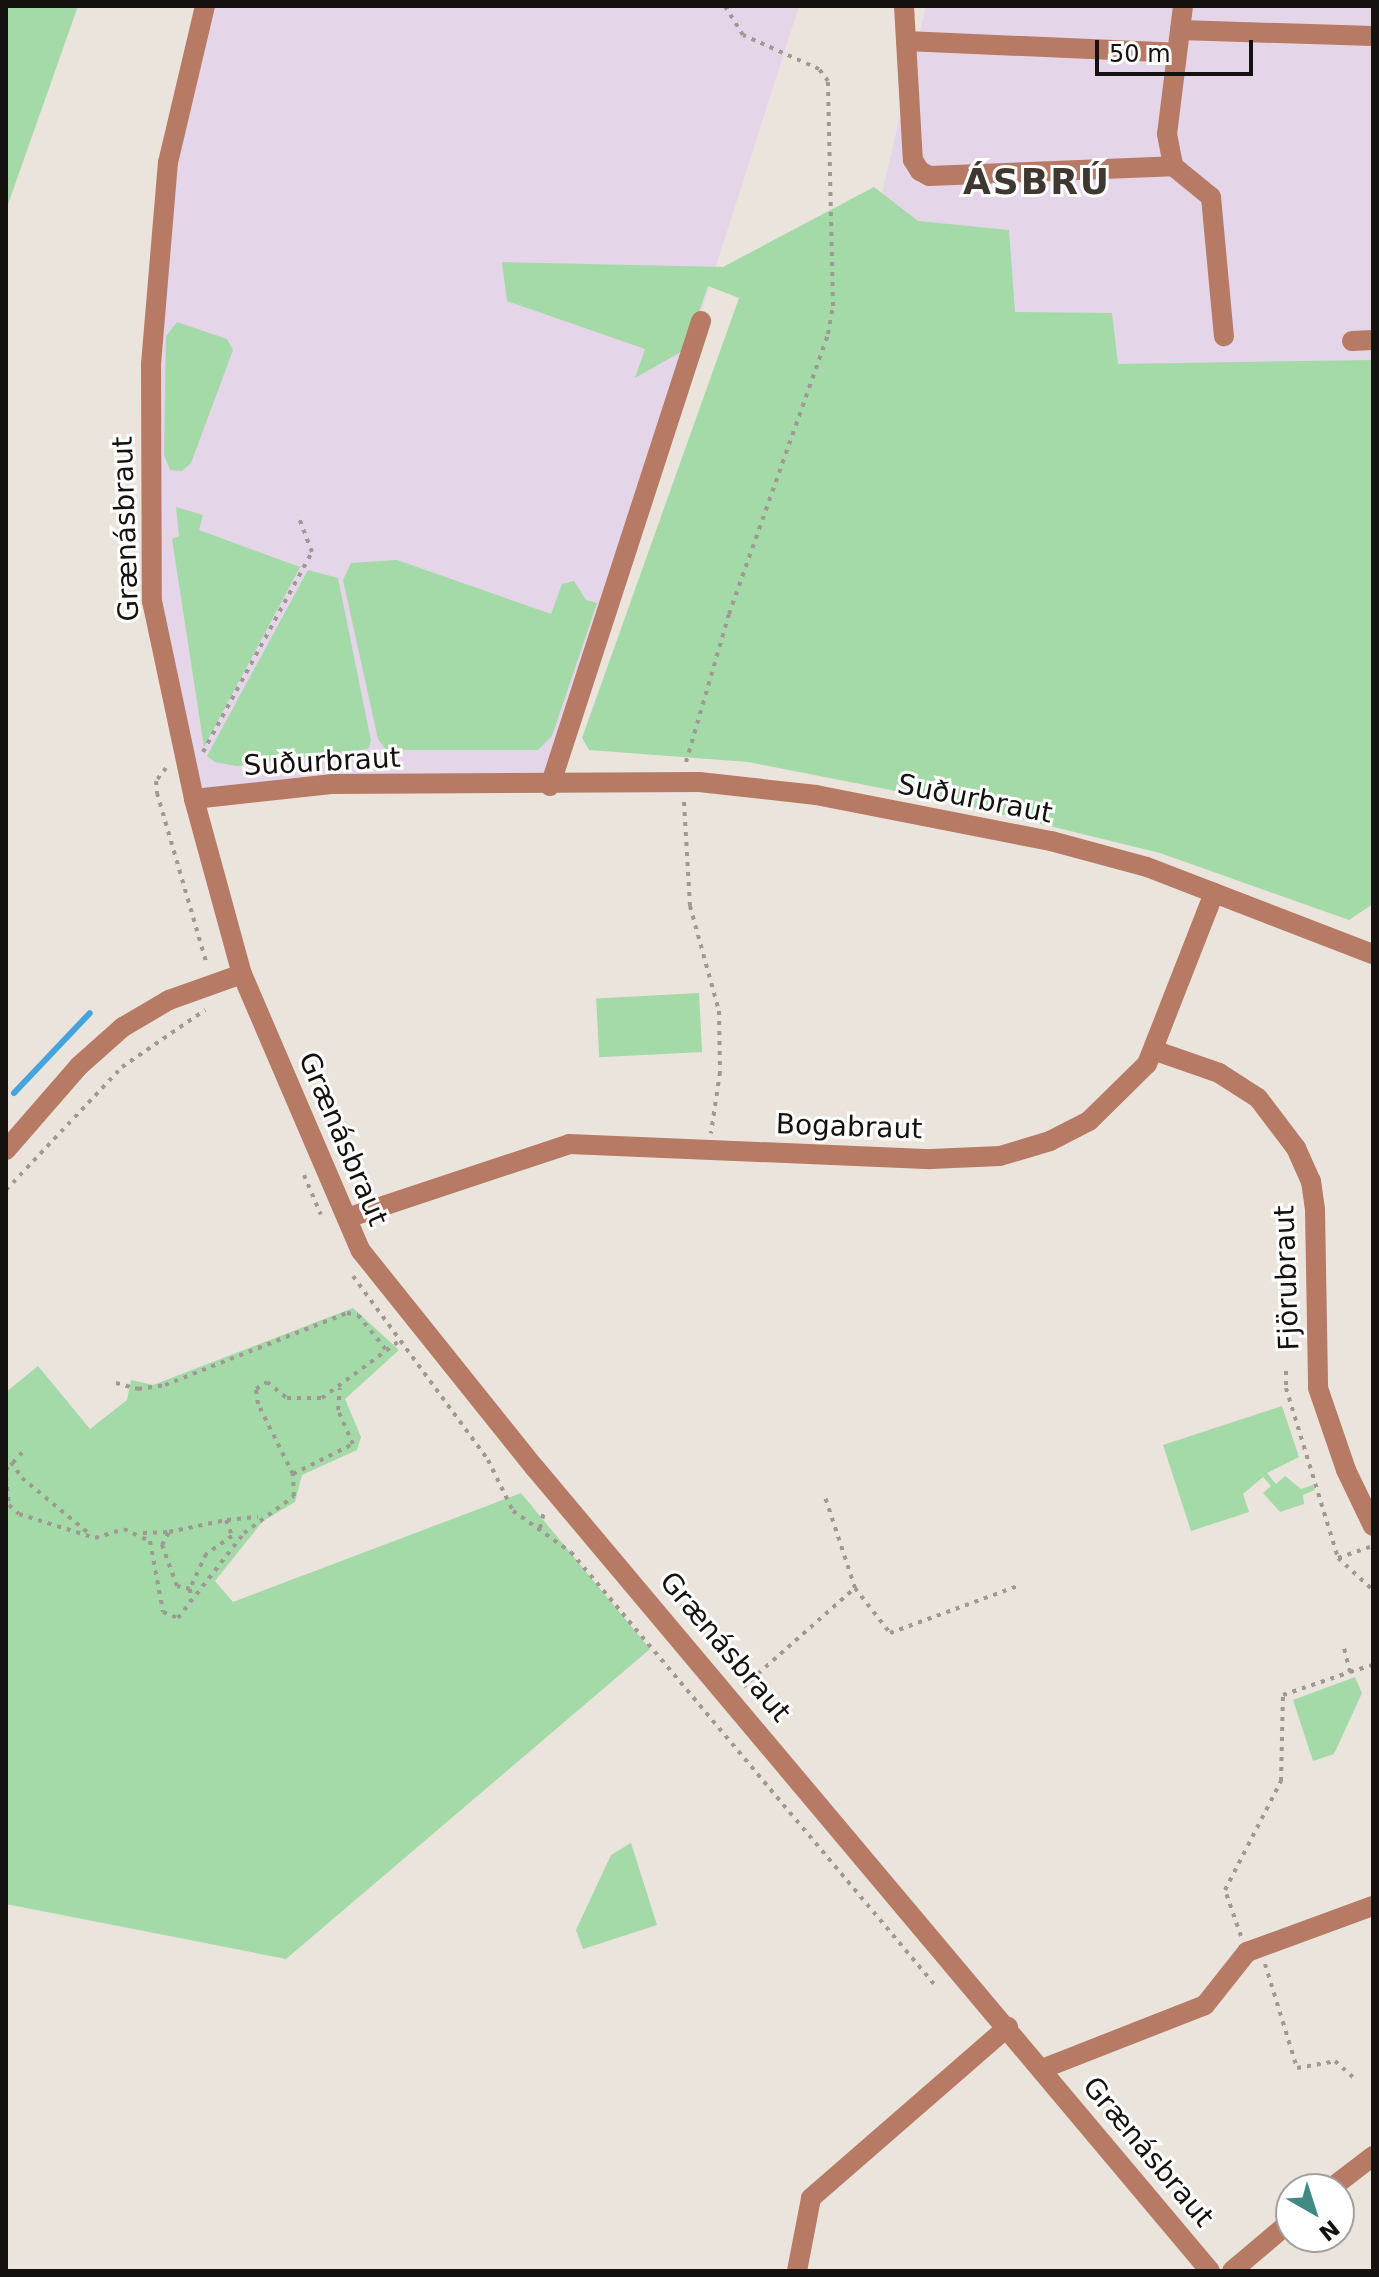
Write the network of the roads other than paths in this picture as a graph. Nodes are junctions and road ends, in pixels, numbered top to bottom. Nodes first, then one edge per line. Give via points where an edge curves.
1 (205, 6) edge
2 (904, 6) edge
3 (1183, 6) edge
4 (1180, 30) junction
5 (1373, 36) edge
6 (906, 41) junction
7 (1177, 53) junction
8 (1173, 166) junction
9 (701, 321) dead end
10 (1224, 336) dead end
11 (1373, 340) edge
12 (1352, 341) dead end
13 (550, 786) junction
14 (194, 799) junction
15 (1214, 893) junction
16 (1368, 947) edge
17 (242, 974) junction
18 (1156, 1051) junction
19 (6, 1150) edge
20 (347, 1218) junction
21 (1373, 1526) edge
22 (1373, 1906) edge
23 (1008, 2027) junction
24 (1042, 2069) junction
25 (1373, 2156) edge
26 (1351, 2173) edge
27 (1275, 2235) edge
28 (797, 2271) edge
29 (1210, 2271) edge
30 (1232, 2271) edge

1 - 14 street, Grænásbraut via 168,162 151,364 152,601
2 - 6 street
3 - 4 street
4 - 5 street
4 - 7 street
6 - 7 street
6 - 8 street via 913,160 929,176
7 - 8 street via 1167,134
8 - 10 street via 1211,197
9 - 13 street
11 - 12 street
13 - 14 street, Suðurbraut via 331,784
13 - 15 street, Suðurbraut via 684,783 816,795 1051,841 1147,867
14 - 17 street, Grænásbraut
15 - 16 street, Suðurbraut
15 - 18 street, Bogabraut
17 - 19 street via 169,1000 123,1027 79,1066
17 - 20 street, Grænásbraut
18 - 20 street, Bogabraut via 1089,1121 1050,1141 1000,1156 931,1159 569,1144
18 - 21 street, Fjörubraut via 1219,1073 1258,1098 1306,1170 1315,1210 1318,1388 1346,1470
20 - 23 street, Grænásbraut via 361,1251 412,1315
22 - 24 street, Grænásbraut via 1254,1950 1205,2005
23 - 24 street, Grænásbraut
23 - 28 street via 811,2198
24 - 29 street, Grænásbraut
25 - 26 street
27 - 30 street

